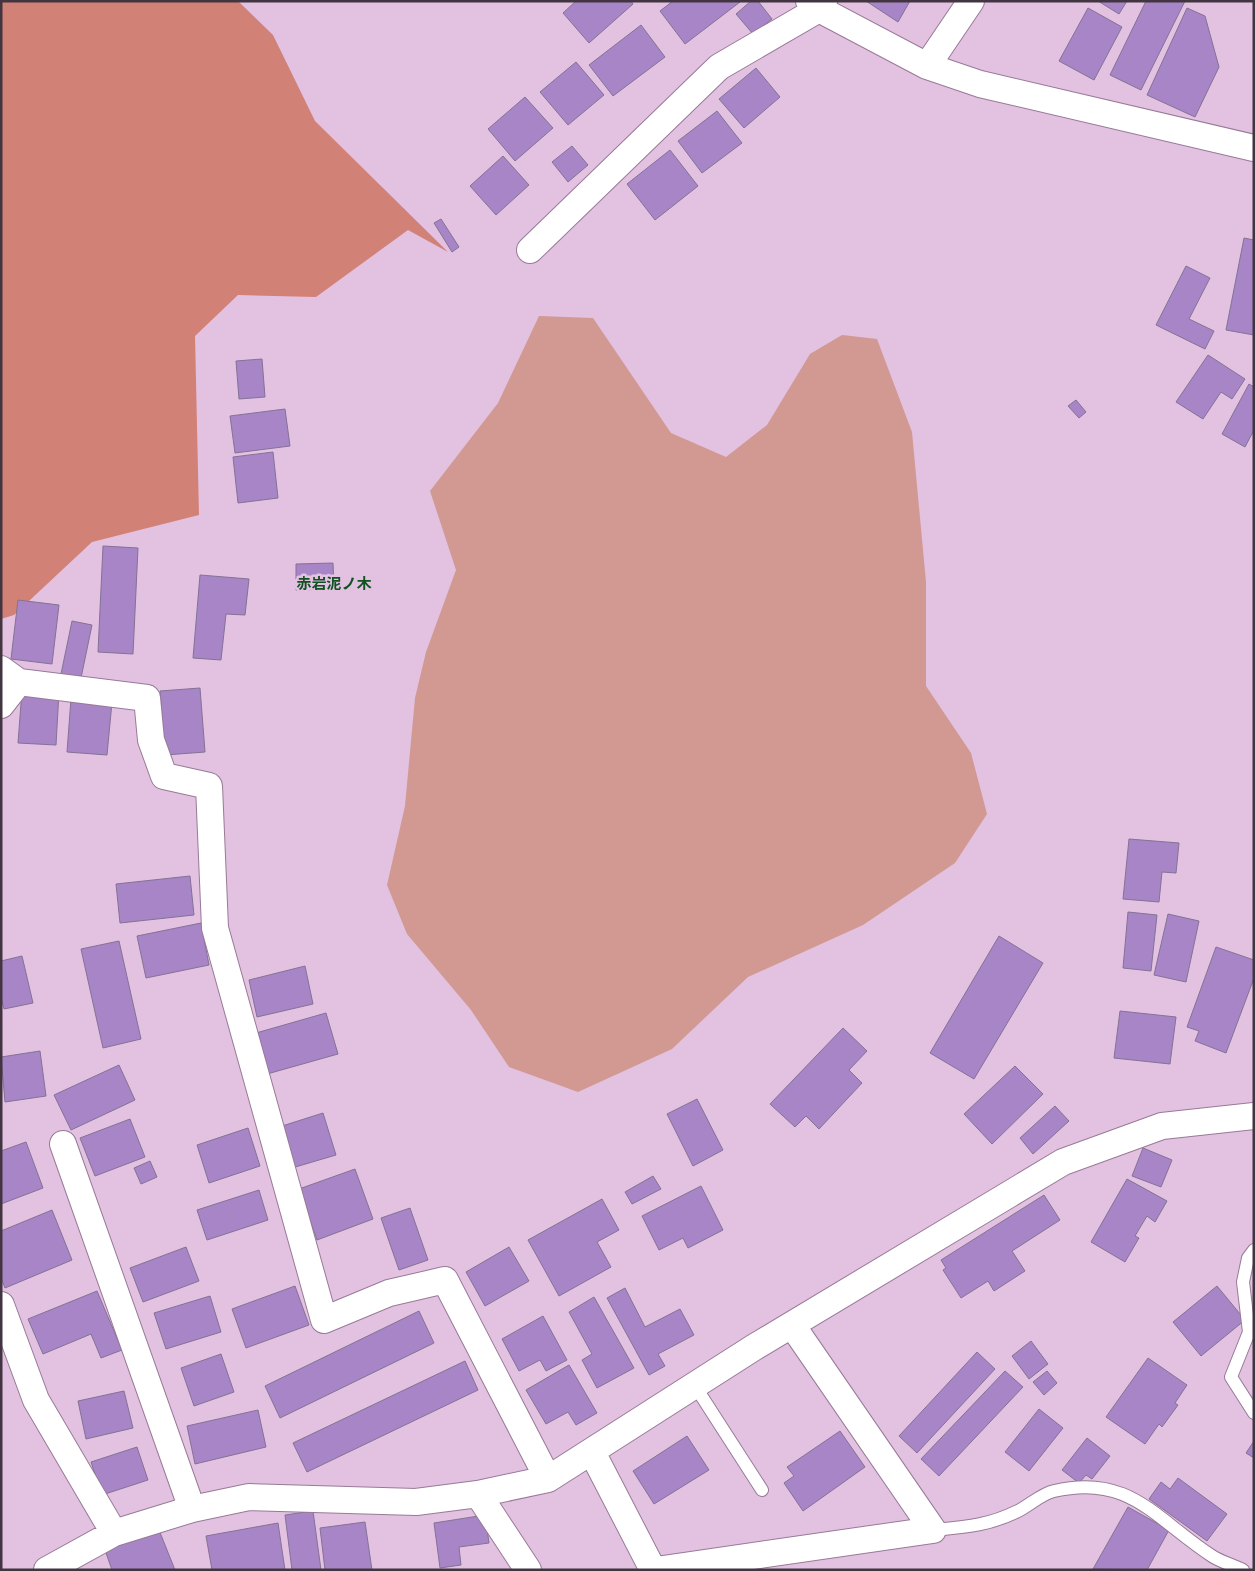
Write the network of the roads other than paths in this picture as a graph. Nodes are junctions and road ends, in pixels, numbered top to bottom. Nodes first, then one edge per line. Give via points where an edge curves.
1 (971, 1) edge
2 (817, 4) edge
3 (927, 66) junction
4 (1254, 148) edge
5 (530, 250) dead end
6 (10, 676) edge
7 (1, 705) edge
8 (1254, 1116) edge
9 (64, 1144) dead end
10 (1254, 1250) edge
11 (1, 1305) edge
12 (792, 1325) junction
13 (695, 1386) junction
14 (1254, 1413) edge
15 (592, 1452) junction
16 (548, 1479) junction
17 (762, 1490) dead end
18 (478, 1494) junction
19 (192, 1509) junction
20 (933, 1530) junction
21 (114, 1533) junction
22 (47, 1570) edge
23 (528, 1570) edge
24 (654, 1570) edge
25 (1243, 1570) edge

1 - 3 street
2 - 3 street
2 - 5 street via 719,67
3 - 4 street via 980,84
6 - 7 street
6 - 16 street via 147,698 151,740 164,776 209,786 215,928 324,1320 388,1293 445,1280
8 - 12 street via 1162,1126 1063,1162
9 - 19 street
10 - 14 lane via 1248,1258 1243,1282 1249,1332 1231,1378
11 - 21 street via 36,1400
12 - 13 street
12 - 20 street
13 - 15 street
13 - 17 lane
15 - 16 street
15 - 24 street
16 - 18 street
18 - 19 street via 416,1502 249,1497
18 - 23 street
19 - 21 street
20 - 24 street
20 - 25 lane via 986,1524 1051,1492 1083,1486 1114,1490 1147,1506 1213,1557
21 - 22 street

